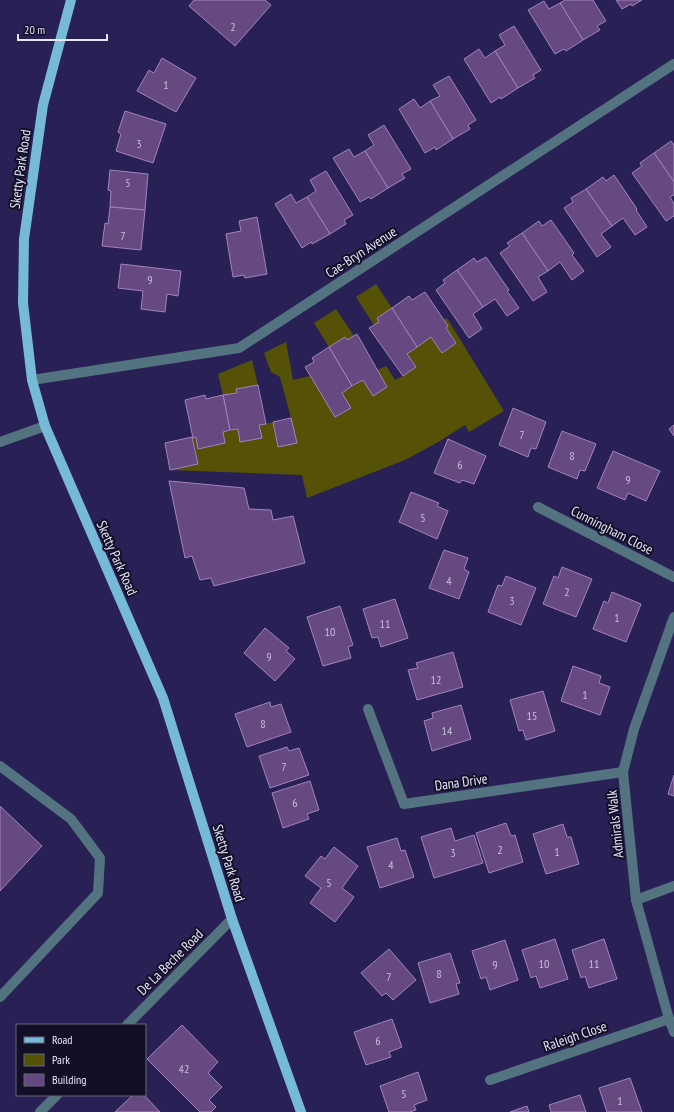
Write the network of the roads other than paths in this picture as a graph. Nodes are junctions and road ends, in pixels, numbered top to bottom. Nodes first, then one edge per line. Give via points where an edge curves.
1 (71, 0) edge
2 (674, 64) edge
3 (32, 380) junction
4 (45, 426) junction
5 (0, 442) edge
6 (538, 507) dead end
7 (674, 578) edge
8 (674, 617) edge
9 (368, 709) dead end
10 (0, 766) edge
11 (623, 772) junction
12 (674, 886) edge
13 (636, 900) junction
14 (232, 919) junction
15 (0, 996) edge
16 (669, 1019) junction
17 (128, 1024) edge
18 (674, 1032) edge
19 (490, 1080) dead end
20 (56, 1096) edge
21 (40, 1112) edge
22 (301, 1112) edge

1 - 3 main road, Sketty Park Road via 43,105 24,239 23,303
2 - 3 street, Cae-Bryn Avenue via 239,348
3 - 4 main road, Sketty Park Road
4 - 5 street
4 - 14 main road, Sketty Park Road via 163,698
6 - 7 street, Cunningham Close
8 - 11 street, Admirals Walk via 634,729
9 - 11 street, Dana Drive via 404,804
10 - 15 street via 71,819 100,858 98,893
11 - 13 street, Admirals Walk
12 - 13 street
13 - 16 street, Admirals Walk
14 - 17 street, De La Beche Road
14 - 22 main road, Sketty Park Road
16 - 18 street, Admirals Walk
16 - 19 street, Raleigh Close
20 - 21 street

